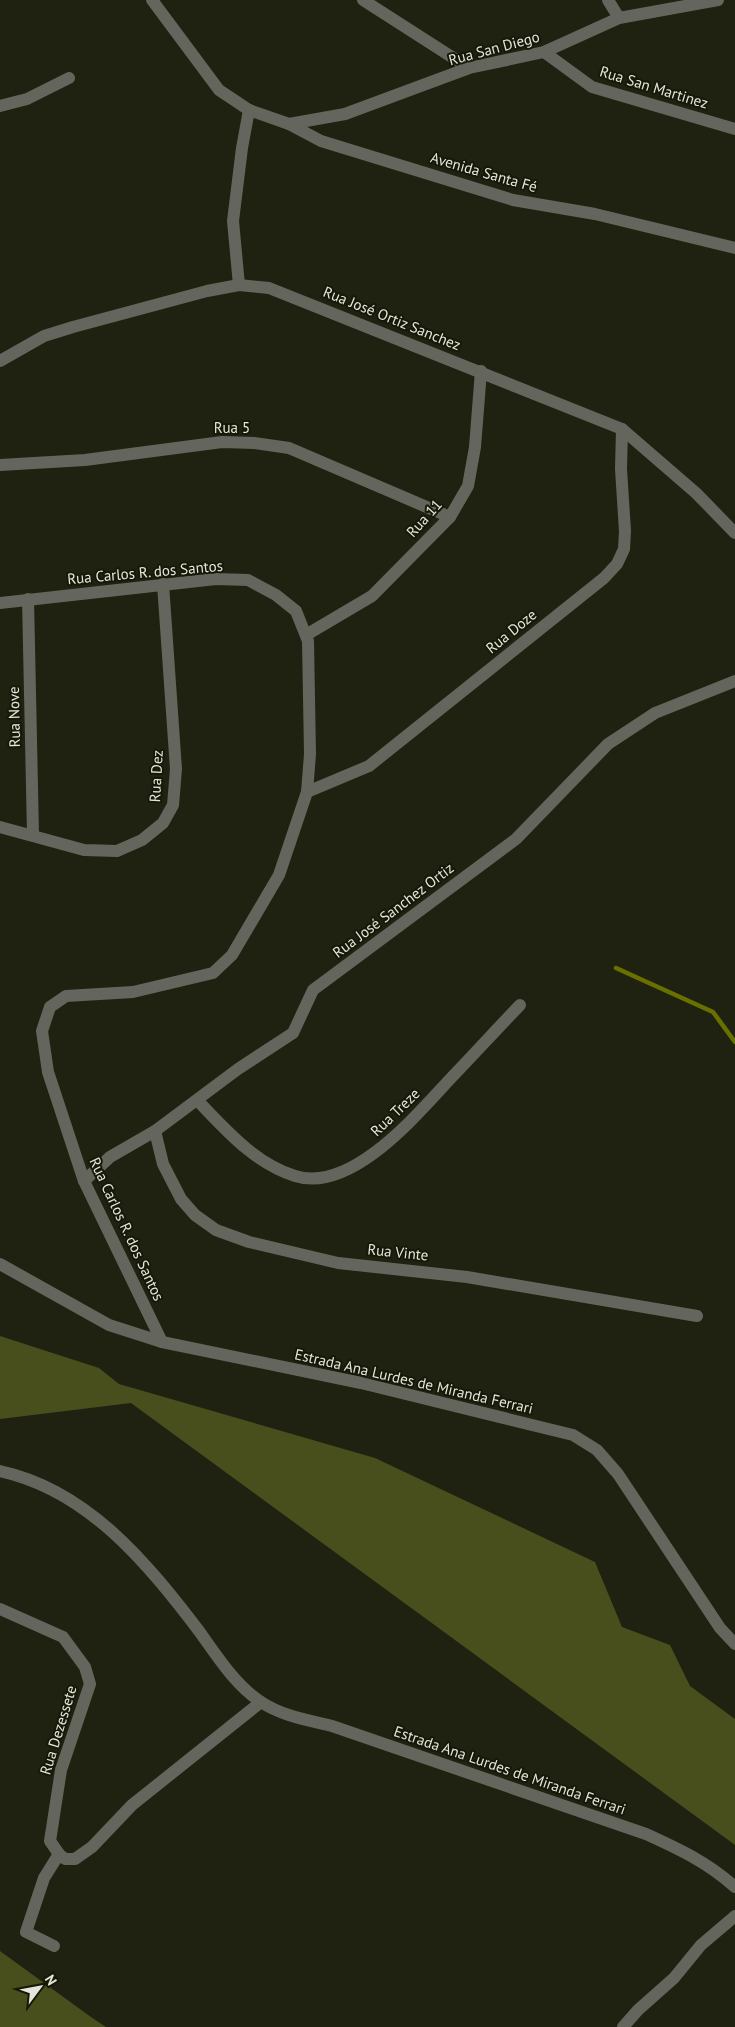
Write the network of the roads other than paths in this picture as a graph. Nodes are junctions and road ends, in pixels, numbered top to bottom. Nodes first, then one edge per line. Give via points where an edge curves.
1 (152, 0) edge
2 (363, 0) edge
3 (608, 0) edge
4 (718, 0) edge
5 (619, 18) junction
6 (544, 52) junction
7 (469, 68) junction
8 (69, 78) dead end
9 (0, 106) edge
10 (249, 110) junction
11 (289, 124) junction
12 (735, 129) edge
13 (735, 248) edge
14 (239, 285) junction
15 (0, 361) edge
16 (481, 371) junction
17 (622, 429) junction
18 (0, 465) edge
19 (450, 517) junction
20 (735, 532) edge
21 (163, 584) junction
22 (28, 600) junction
23 (0, 603) edge
24 (306, 635) junction
25 (735, 681) edge
26 (307, 792) junction
27 (0, 827) edge
28 (33, 834) junction
29 (520, 1005) dead end
30 (197, 1100) junction
31 (155, 1131) junction
32 (84, 1181) junction
33 (0, 1264) edge
34 (697, 1316) dead end
35 (162, 1342) junction
36 (0, 1471) edge
37 (0, 1609) edge
38 (735, 1644) edge
39 (261, 1702) junction
40 (59, 1854) junction
41 (735, 1888) edge
42 (735, 1916) edge
43 (54, 1946) dead end
44 (623, 2027) edge

1 - 10 street, Rua San Diego via 219,90
2 - 7 street
3 - 5 street
4 - 5 street, Rua San Diego
5 - 6 street, Rua San Diego
6 - 7 street, Rua San Diego
6 - 12 street, Rua San Martinez via 592,87
7 - 11 street, Rua San Diego via 345,114
8 - 9 street via 27,99
10 - 11 street, Rua San Diego
10 - 14 street via 233,221
11 - 13 street, Avenida Santa Fé via 321,141 513,200 595,214
14 - 15 street, Rua José Ortiz Sanchez via 44,336
14 - 16 street, Rua José Ortiz Sanchez via 269,288
16 - 17 street, Rua José Ortiz Sanchez
16 - 19 street, Rua 11 via 475,447 468,486
17 - 20 street, Rua José Ortiz Sanchez via 696,493
17 - 26 street, Rua Doze via 625,530 624,549 617,564 604,578 369,766
18 - 19 street, Rua 5 via 85,460 222,442 254,443 290,448
19 - 24 street, Rua 11 via 372,596
21 - 22 street, Rua Carlos R. dos Santos
21 - 24 street, Rua Carlos R. dos Santos via 216,579 248,580 276,594 296,611
21 - 28 street, Rua Dez via 176,769 173,805 163,823 142,840 117,851 84,850
22 - 23 street, Rua Carlos R. dos Santos
22 - 28 street, Rua Nove
24 - 26 street, Rua Carlos R. dos Santos via 310,754
25 - 30 street, Rua José Sanchez Ortiz via 655,714 608,744 516,839 314,990 292,1033
26 - 32 street, Rua Carlos R. dos Santos via 279,875 232,955 213,973 132,992 66,996 50,1007 42,1031 48,1072
27 - 28 street, Rua Dez
29 - 30 street, Rua Treze via 396,1137 362,1162 335,1173 317,1178 297,1177 278,1170 243,1148
30 - 31 street, Rua José Sanchez Ortiz
31 - 32 street, Rua José Sanchez Ortiz via 110,1157
31 - 34 street, Rua Vinte via 163,1164 195,1215 216,1230 248,1242 338,1263 467,1277
32 - 35 street, Rua Carlos R. dos Santos
33 - 35 street, Estrada Ana Lurdes de Miranda Ferrari via 109,1325
35 - 38 street, Estrada Ana Lurdes de Miranda Ferrari via 361,1383 573,1435 597,1450 618,1474 715,1621
36 - 39 street, Estrada Ana Lurdes de Miranda Ferrari via 22,1476 53,1490 90,1513 123,1542 155,1574 236,1680
37 - 40 street, Rua Dezessete via 63,1638 85,1667 90,1684 61,1770 50,1841
39 - 40 street via 132,1805 92,1847 75,1859 66,1859
39 - 41 street, Estrada Ana Lurdes de Miranda Ferrari via 291,1716 332,1726 646,1834 700,1860
40 - 43 street via 44,1878 26,1932
42 - 44 street via 701,1944 674,1978

